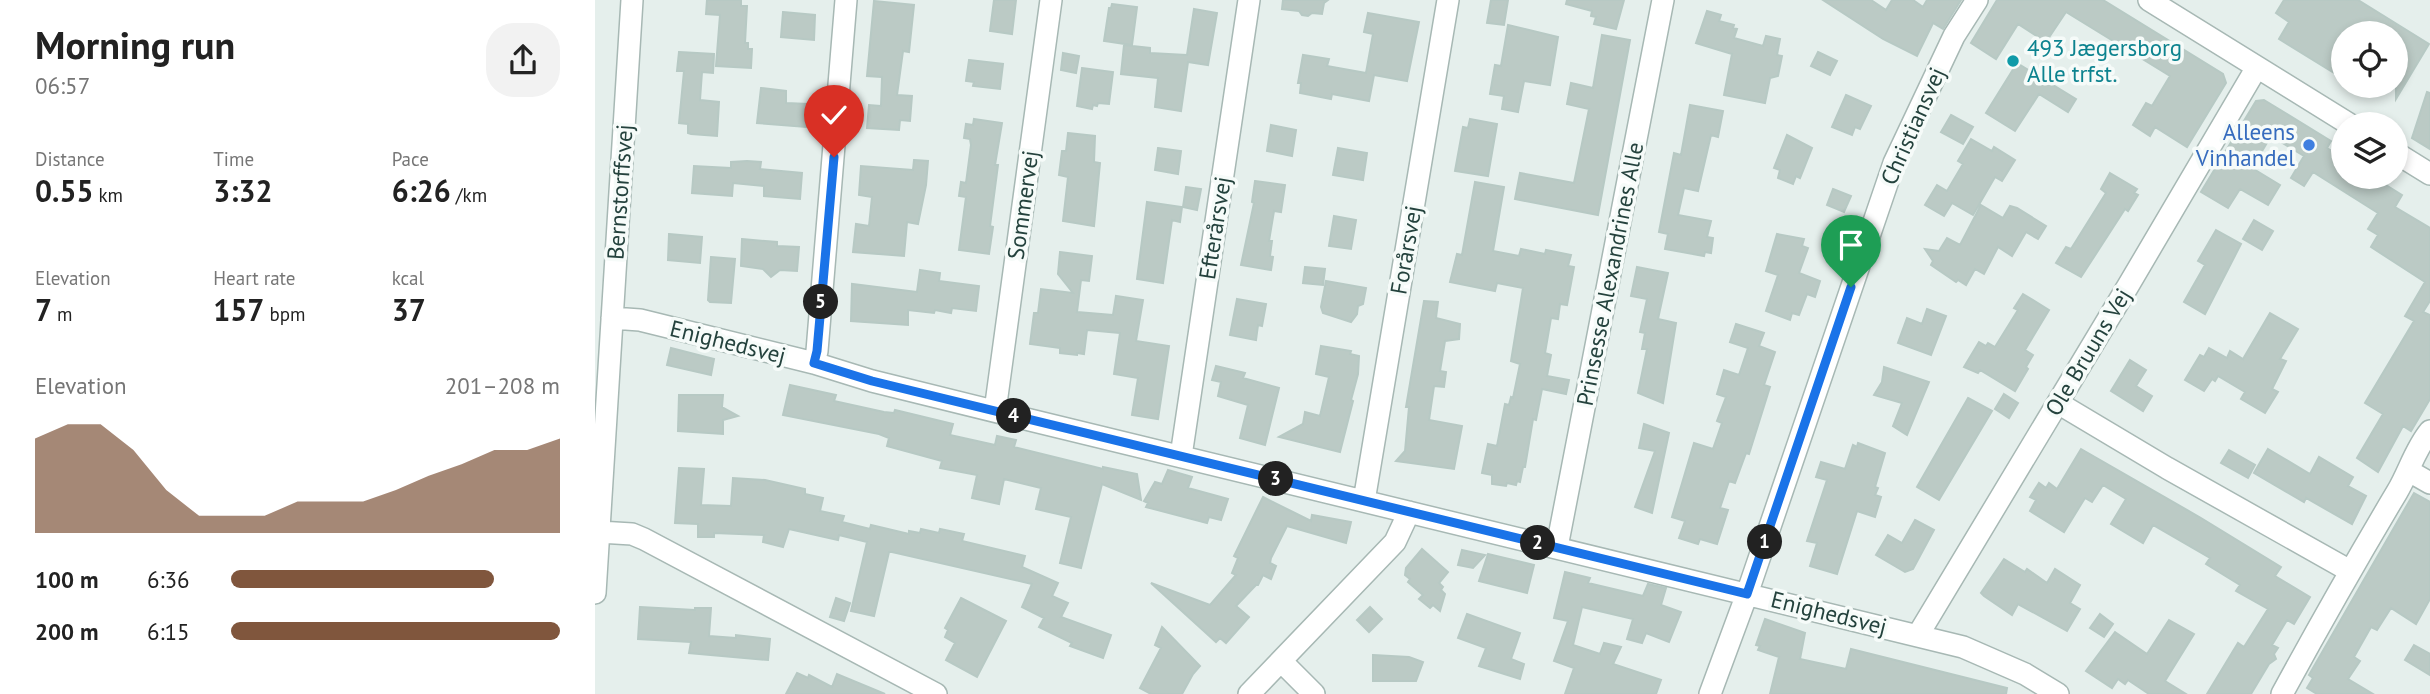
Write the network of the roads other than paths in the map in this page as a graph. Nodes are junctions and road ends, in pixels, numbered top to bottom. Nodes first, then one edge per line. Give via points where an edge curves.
1 (632, 0) edge
2 (846, 0) edge
3 (1051, 0) edge
4 (1249, 0) edge
5 (1448, 0) edge
6 (1663, 0) edge
7 (1977, 0) edge
8 (2149, 0) edge
9 (2257, 66) junction
10 (2331, 113) edge
11 (2408, 160) edge
12 (2430, 174) edge
13 (612, 318) junction
14 (814, 363) junction
15 (2058, 402) junction
16 (995, 411) junction
17 (2430, 431) edge
18 (1181, 456) junction
19 (2409, 471) junction
20 (2430, 483) edge
21 (1364, 501) junction
22 (1409, 512) junction
23 (599, 532) junction
24 (1557, 547) junction
25 (2350, 571) junction
26 (595, 593) edge
27 (1747, 594) junction
28 (1917, 635) junction
29 (1282, 662) junction
30 (936, 694) edge
31 (1249, 694) edge
32 (1314, 694) edge
33 (1710, 694) edge
34 (2058, 694) edge
35 (2281, 694) edge

1 - 13 street, Bernstorffsvej
2 - 14 street
3 - 16 street, Sommervej
4 - 18 street, Efterårsvej
5 - 21 street, Forårsvej
6 - 24 street, Prinsesse Alexandrines Alle
7 - 27 street, Christiansvej via 1954,36 1894,163
8 - 9 street
9 - 10 street
9 - 15 street, Ole Bruuns Vej
11 - 12 street
13 - 14 street, Enighedsvej via 640,320
13 - 23 street, Bernstorffsvej
14 - 16 street, Enighedsvej
15 - 25 street
15 - 28 street, Ole Bruuns Vej
16 - 18 street, Enighedsvej
17 - 19 street via 2419,444
18 - 21 street, Enighedsvej
19 - 20 street
19 - 25 street
21 - 22 street, Enighedsvej
22 - 24 street, Enighedsvej
22 - 29 street via 1395,542
23 - 26 street, Bernstorffsvej
23 - 30 street via 644,539
24 - 27 street, Enighedsvej
25 - 35 street
27 - 28 street, Enighedsvej
27 - 33 street, Christiansvej
28 - 34 street, Enighedsvej via 1993,658
29 - 31 street
29 - 32 street

